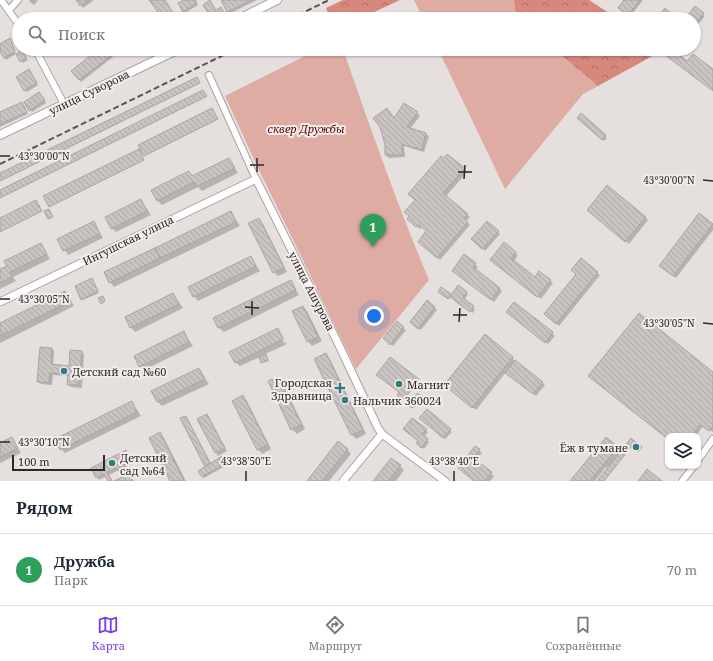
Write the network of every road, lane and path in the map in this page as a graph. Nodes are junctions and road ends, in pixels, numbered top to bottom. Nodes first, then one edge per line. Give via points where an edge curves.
1 (1, 0) edge
2 (18, 0) edge
3 (277, 0) edge
4 (9, 10) junction
5 (253, 12) edge
6 (12, 14) edge
7 (39, 56) edge
8 (164, 56) edge
9 (209, 75) dead end
10 (64, 104) junction
11 (0, 135) edge
12 (256, 179) junction
13 (0, 302) edge
14 (382, 434) junction
15 (713, 439) edge
16 (701, 456) edge
17 (692, 469) edge
18 (343, 481) edge
19 (445, 481) edge
20 (682, 481) edge

1 - 4 street
2 - 4 street
3 - 5 main road
4 - 6 street
7 - 10 street
8 - 10 main road, улица Суворова
9 - 12 street, улица Ашурова
10 - 11 main road, улица Суворова
12 - 13 street, Ингушская улица
12 - 14 street, улица Ашурова
14 - 18 street
14 - 19 street, улица Ашурова
15 - 16 street
17 - 20 street

